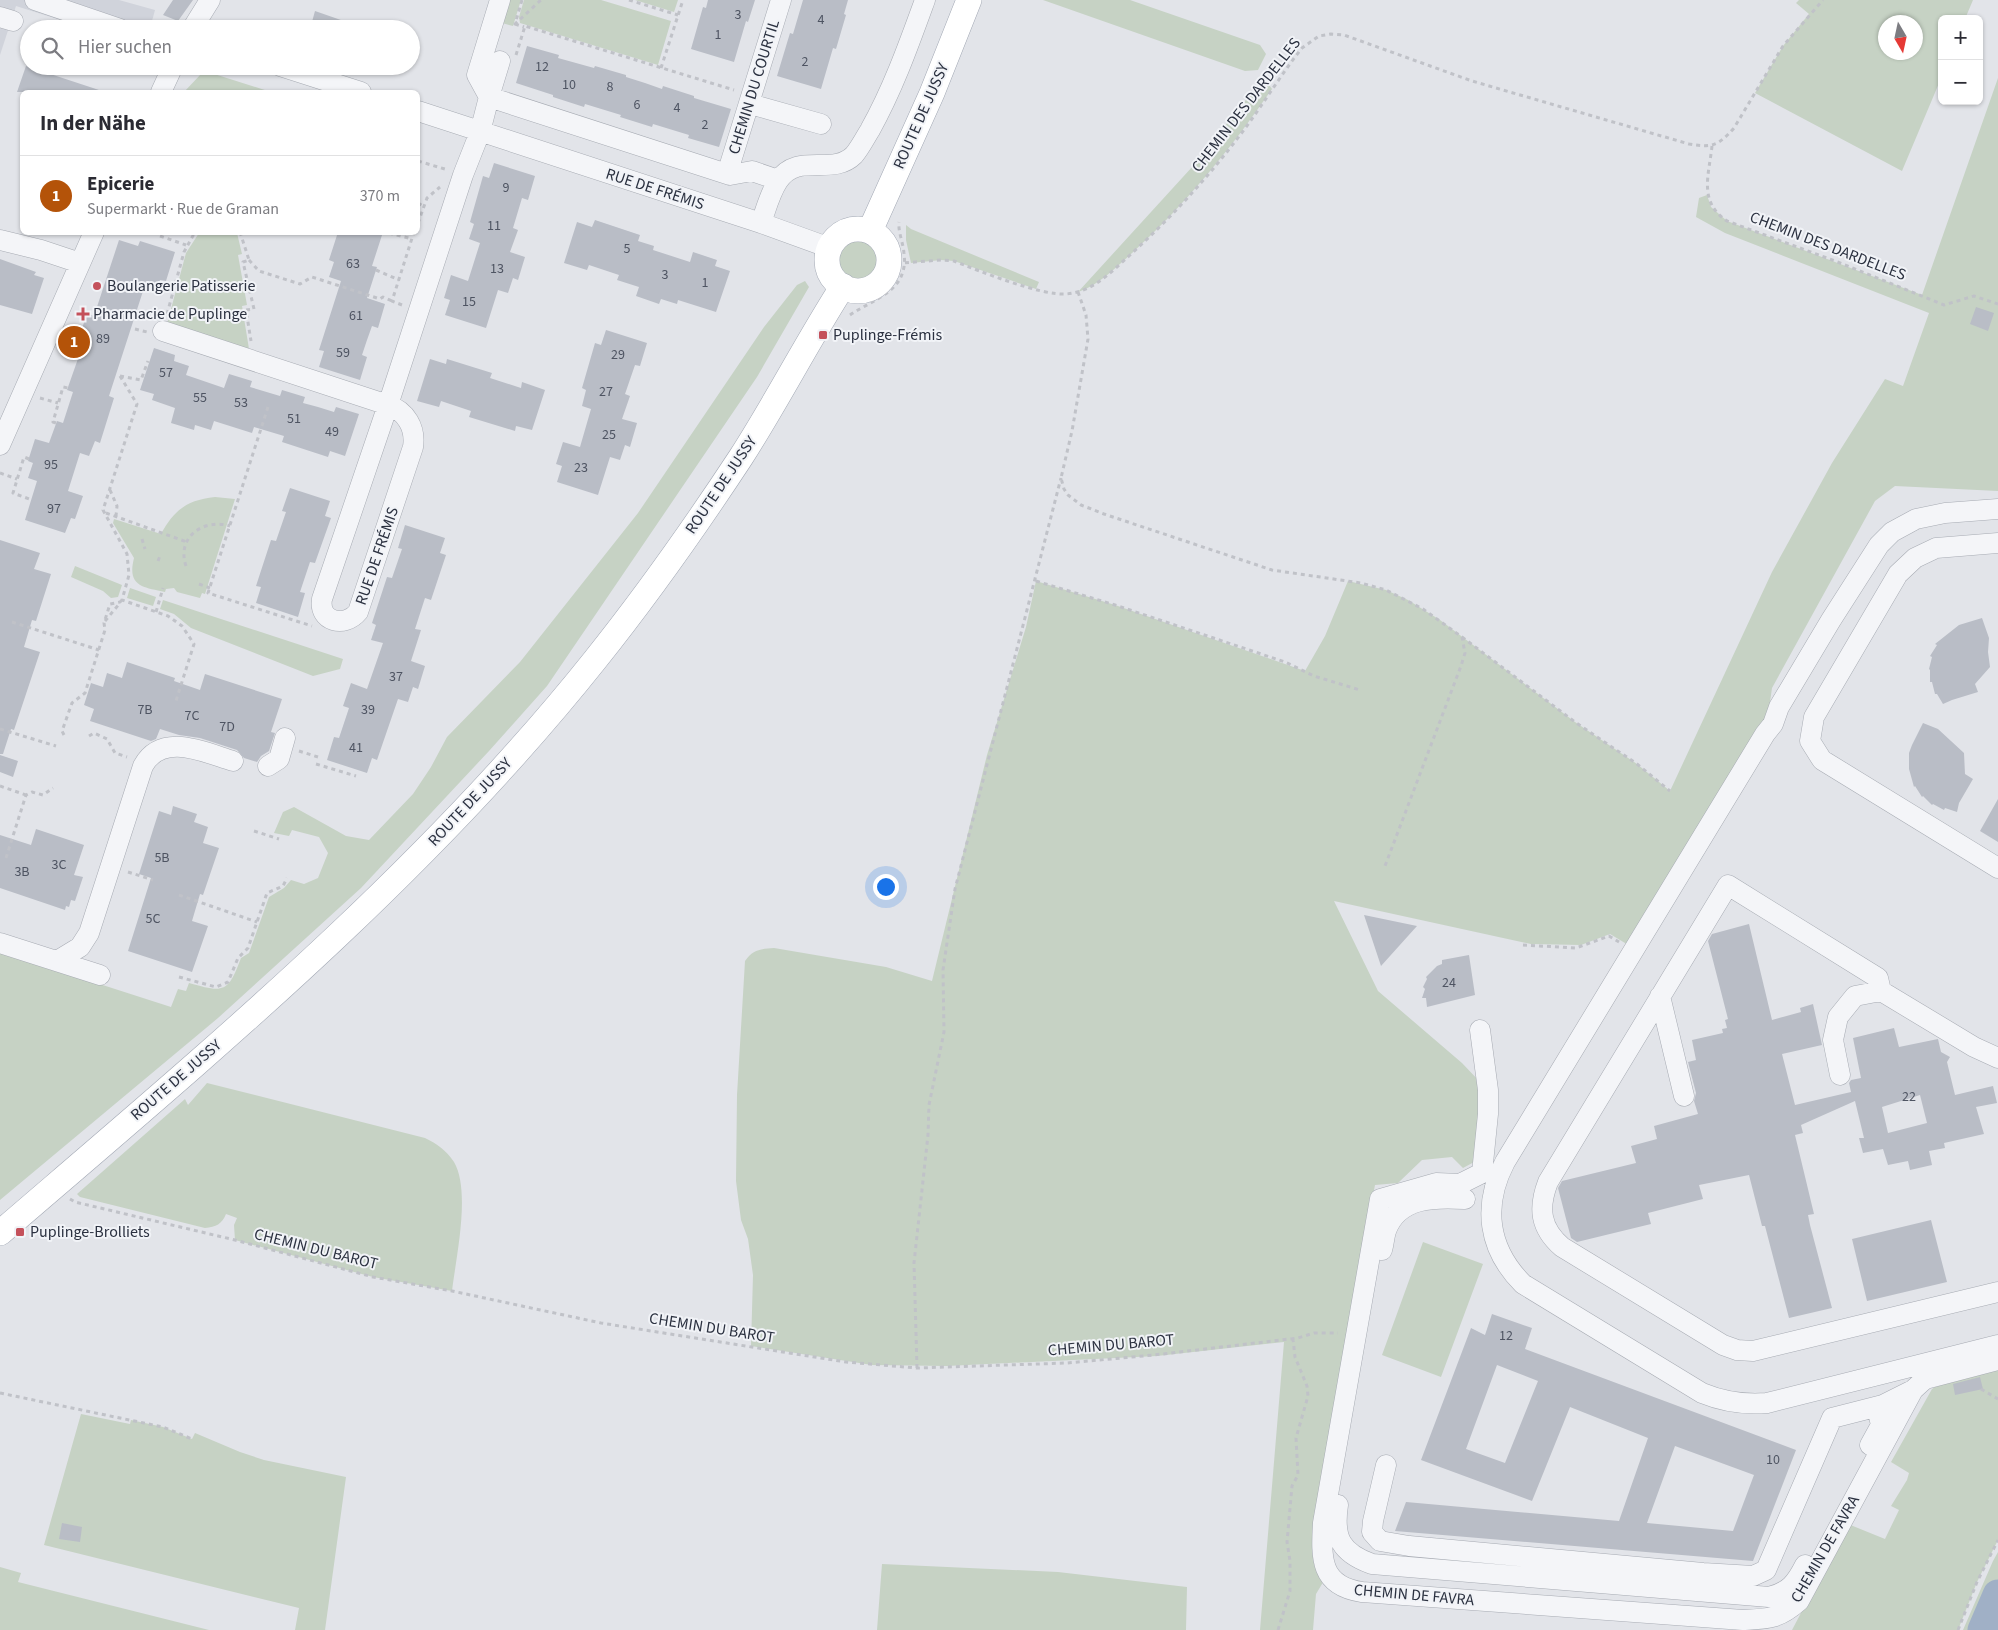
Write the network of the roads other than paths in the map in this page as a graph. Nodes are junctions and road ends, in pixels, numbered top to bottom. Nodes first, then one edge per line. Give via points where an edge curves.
1 (35, 0) edge
2 (210, 0) edge
3 (500, 0) edge
4 (781, 0) edge
5 (925, 0) edge
6 (969, 0) edge
7 (94, 20) edge
8 (198, 20) edge
9 (507, 62) road end
10 (168, 75) edge
11 (308, 75) edge
12 (161, 90) edge
13 (355, 90) edge
14 (489, 97) junction
15 (751, 100) junction
16 (420, 112) edge
17 (821, 124) dead end
18 (480, 132) junction
19 (727, 174) junction
20 (778, 180) junction
21 (761, 223) junction
22 (870, 231) junction
23 (93, 235) edge
24 (0, 240) edge
25 (830, 248) junction
26 (80, 263) junction
27 (843, 286) junction
28 (163, 331) road end
29 (388, 405) junction
30 (0, 445) edge
31 (1998, 509) edge
32 (1998, 542) edge
33 (285, 738) dead end
34 (233, 762) dead end
35 (268, 766) dead end
36 (1998, 868) edge
37 (0, 943) edge
38 (57, 961) junction
39 (100, 975) dead end
40 (1881, 991) junction
41 (1660, 996) junction
42 (1480, 1030) dead end
43 (1998, 1058) edge
44 (1840, 1076) dead end
45 (1684, 1096) dead end
46 (1465, 1199) dead end
47 (0, 1233) edge
48 (1998, 1292) edge
49 (1998, 1345) edge
50 (1998, 1360) edge
51 (1913, 1390) junction
52 (1877, 1407) junction
53 (1386, 1465) dead end

1 - 7 street
2 - 8 street
3 - 14 street via 477,75
4 - 15 street, CHEMIN DU COURTIL
5 - 20 street via 888,93 855,154 834,165 798,166
6 - 22 main road, ROUTE DE JUSSY via 932,93
9 - 14 street
10 - 12 street
11 - 13 street
14 - 18 street
14 - 19 street
15 - 17 street
15 - 19 street, CHEMIN DU COURTIL
16 - 18 street, RUE DE FRÉMIS
18 - 21 street, RUE DE FRÉMIS
18 - 29 street
19 - 20 street via 752,171
20 - 21 street
21 - 25 street, RUE DE FRÉMIS
22 - 25 main road via 846,232 836,238
22 - 27 main road via 885,244 897,264 872,287 860,290
23 - 26 street
24 - 26 street
25 - 27 main road via 829,269
26 - 30 street
27 - 47 main road, ROUTE DE JUSSY via 756,432 688,535 594,661 530,737 368,907
28 - 29 street, RUE DE FRÉMIS
29 - 29 street, RUE DE FRÉMIS via 322,599 324,612 333,620 348,620 358,612 413,447 413,432 406,418
31 - 49 street via 1916,519 1892,532 1879,545 1505,1162 1492,1193 1491,1213 1502,1256 1523,1284 1702,1393 1726,1402 1767,1403
32 - 36 street via 1936,548 1915,558 1898,574 1814,717 1810,740 1822,760
33 - 35 street via 279,759
34 - 38 street via 182,746 165,748 148,759 143,766 89,934 80,947
37 - 38 street
38 - 39 street
40 - 41 street via 1878,978 1728,885
40 - 43 street
40 - 44 street via 1855,996 1838,1017 1832,1040
41 - 45 street
41 - 48 street via 1548,1182 1541,1209 1552,1239 1722,1345 1745,1351
42 - 51 street, CHEMIN DE FAVRA via 1488,1090 1482,1173 1460,1184 1436,1183 1380,1199 1323,1523 1323,1564 1328,1574 1343,1588 1743,1620 1770,1619 1786,1613 1799,1601
46 - 52 street via 1428,1198 1410,1204 1395,1215 1386,1231 1336,1520 1336,1532 1345,1549 1356,1558 1372,1564 1490,1574 1769,1597 1781,1594 1799,1576 1881,1425
50 - 51 street, CHEMIN DE FAVRA via 1925,1379
51 - 52 street
52 - 53 street via 1832,1418 1766,1570 1753,1576 1380,1541 1372,1532

